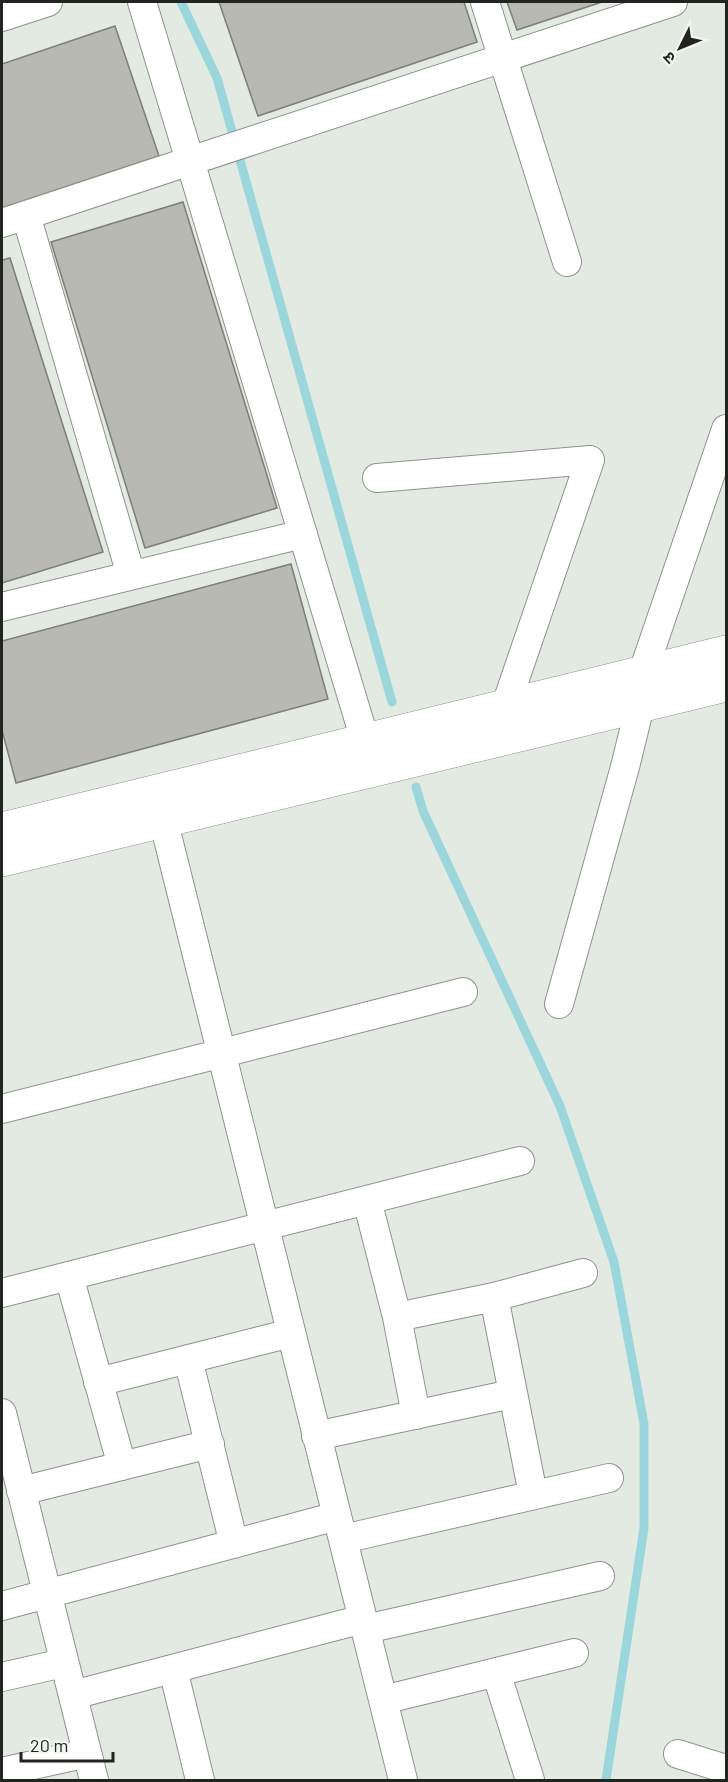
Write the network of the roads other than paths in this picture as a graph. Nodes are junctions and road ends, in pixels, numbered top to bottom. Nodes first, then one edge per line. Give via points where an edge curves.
1 (48, 2) edge
2 (142, 2) edge
3 (485, 2) edge
4 (673, 2) edge
5 (2, 17) edge
6 (502, 57) junction
7 (190, 160) junction
8 (14, 219) edge
9 (567, 262) dead end
10 (726, 429) edge
11 (377, 478) dead end
12 (303, 534) junction
13 (131, 575) junction
14 (2, 607) edge
15 (726, 652) edge
16 (643, 672) junction
17 (726, 685) edge
18 (506, 705) junction
19 (640, 706) junction
20 (365, 740) junction
21 (160, 806) junction
22 (2, 825) edge
23 (2, 860) edge
24 (463, 992) dead end
25 (559, 1004) dead end
26 (221, 1053) junction
27 (2, 1109) edge
28 (520, 1161) dead end
29 (367, 1200) junction
30 (265, 1227) junction
31 (583, 1273) dead end
32 (69, 1276) junction
33 (2, 1293) edge
34 (494, 1297) junction
35 (397, 1317) junction
36 (291, 1333) junction
37 (188, 1359) junction
38 (99, 1382) junction
39 (512, 1394) junction
40 (2, 1413) edge
41 (416, 1415) junction
42 (316, 1436) junction
43 (210, 1444) junction
44 (122, 1466) junction
45 (609, 1478) dead end
46 (21, 1491) junction
47 (533, 1494) junction
48 (340, 1527) junction
49 (234, 1544) junction
50 (600, 1576) dead end
51 (47, 1595) junction
52 (2, 1606) edge
53 (364, 1624) junction
54 (574, 1653) dead end
55 (63, 1663) junction
56 (173, 1669) junction
57 (496, 1672) junction
58 (2, 1677) edge
59 (73, 1695) junction
60 (383, 1700) junction
61 (87, 1753) junction
62 (678, 1754) dead end
63 (726, 1769) edge
64 (2, 1772) edge
65 (94, 1780) edge
66 (200, 1780) edge
67 (403, 1780) edge
68 (530, 1780) edge

1 - 5 street
2 - 7 street
3 - 6 street
4 - 6 street
6 - 7 street
6 - 9 street
7 - 8 street
7 - 12 street
8 - 13 street
10 - 16 street
11 - 18 street via 590,460
12 - 13 street
12 - 20 street
13 - 14 street
15 - 16 street
16 - 18 street
17 - 19 street
18 - 20 street
19 - 21 street
19 - 25 street
20 - 21 street
21 - 22 street
21 - 23 street
21 - 26 street
24 - 26 street
26 - 27 street
26 - 30 street
28 - 29 street
29 - 30 street
29 - 35 street
30 - 32 street
30 - 36 street
31 - 34 street
32 - 33 street
32 - 38 street
34 - 35 street
34 - 39 street
35 - 41 street
36 - 37 street
36 - 42 street
37 - 38 street
37 - 43 street
38 - 44 street
39 - 41 street
39 - 47 street
40 - 46 street
41 - 42 street
42 - 48 street
43 - 44 street
43 - 49 street
44 - 46 street
45 - 47 street
46 - 51 street
47 - 48 street
48 - 49 street
48 - 53 street
49 - 51 street
50 - 53 street
51 - 52 street
51 - 55 street
53 - 56 street
53 - 60 street
54 - 57 street
55 - 58 street
55 - 59 street
56 - 59 street
56 - 66 street
57 - 60 street
57 - 68 street
59 - 61 street
60 - 67 street
61 - 64 street
61 - 65 street
62 - 63 street

